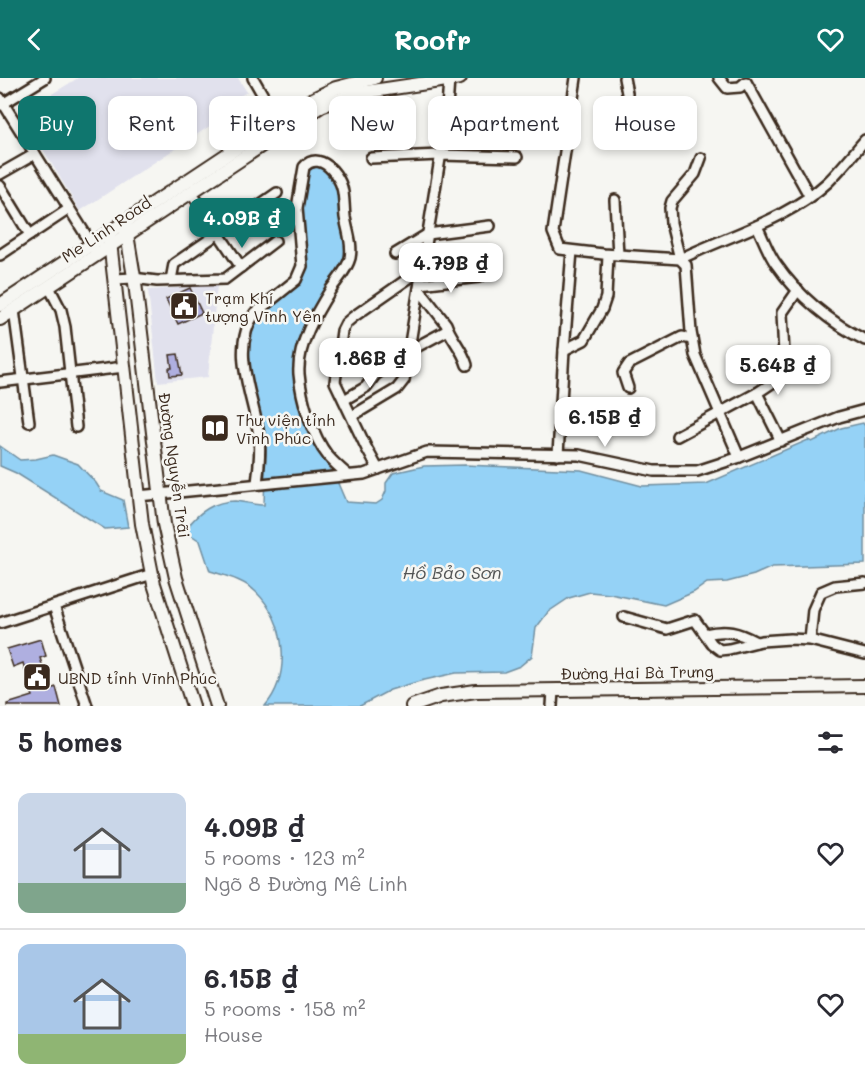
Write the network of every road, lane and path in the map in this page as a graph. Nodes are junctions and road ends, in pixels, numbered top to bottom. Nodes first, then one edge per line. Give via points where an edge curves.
1 (45, 78) edge
2 (576, 78) edge
3 (624, 78) edge
4 (719, 78) edge
5 (257, 79) edge
6 (367, 79) edge
7 (454, 79) edge
8 (746, 80) edge
9 (403, 82) edge
10 (265, 96) edge
11 (317, 96) edge
12 (627, 96) edge
13 (1, 102) edge
14 (865, 140) edge
15 (235, 150) edge
16 (34, 154) junction
17 (441, 155) junction
18 (517, 157) dead end
19 (371, 158) dead end
20 (701, 158) dead end
21 (0, 174) edge
22 (0, 186) edge
23 (191, 192) junction
24 (277, 193) dead end
25 (809, 195) junction
26 (615, 200) dead end
27 (69, 209) junction
28 (490, 226) dead end
29 (757, 226) junction
30 (126, 229) junction
31 (109, 233) junction
32 (218, 233) junction
33 (428, 234) junction
34 (30, 235) junction
35 (275, 241) dead end
36 (111, 246) junction
37 (95, 250) junction
38 (572, 251) junction
39 (395, 254) dead end
40 (0, 255) edge
41 (608, 255) junction
42 (618, 255) junction
43 (680, 259) junction
44 (241, 267) junction
45 (422, 269) junction
46 (478, 277) dead end
47 (133, 278) junction
48 (116, 279) junction
49 (171, 280) junction
50 (420, 286) junction
51 (49, 287) junction
52 (798, 290) junction
53 (0, 305) edge
54 (14, 310) junction
55 (0, 319) edge
56 (448, 330) junction
57 (692, 339) junction
58 (865, 340) edge
59 (410, 350) junction
60 (564, 350) junction
61 (467, 365) dead end
62 (124, 367) junction
63 (69, 373) junction
64 (24, 379) junction
65 (0, 382) edge
66 (628, 388) dead end
67 (757, 393) junction
68 (344, 400) junction
69 (865, 410) edge
70 (719, 413) junction
71 (352, 416) junction
72 (29, 422) dead end
73 (76, 427) dead end
74 (677, 436) dead end
75 (781, 441) junction
76 (558, 455) junction
77 (740, 457) junction
78 (378, 469) junction
79 (345, 475) junction
80 (259, 483) junction
81 (160, 494) junction
82 (138, 496) junction
83 (152, 574) junction
84 (865, 583) edge
85 (54, 606) junction
86 (624, 617) dead end
87 (0, 623) edge
88 (705, 634) junction
89 (810, 640) junction
90 (756, 642) junction
91 (865, 654) edge
92 (865, 686) edge
93 (553, 690) junction
94 (87, 706) edge
95 (193, 706) edge
96 (217, 706) edge
97 (412, 706) edge
98 (552, 706) edge

1 - 13 street
2 - 38 street via 553,232 560,249
3 - 12 street
4 - 8 street via 727,88 740,87
5 - 10 street
6 - 11 main road, Me Linh Road
7 - 9 main road, Me Linh Road
7 - 17 street
8 - 25 street
9 - 23 main road, Me Linh Road via 321,106
13 - 16 street
14 - 25 street via 828,182
15 - 30 main road, Me Linh Road
16 - 21 street
16 - 27 street
17 - 18 street
17 - 19 street
17 - 33 street
20 - 43 street via 695,174 670,208
22 - 34 street
23 - 30 main road, Me Linh Road
23 - 32 street
24 - 32 street
25 - 29 street
26 - 42 street
27 - 34 street
27 - 37 street
28 - 33 street
29 - 43 street
29 - 52 street via 775,263
30 - 31 main road, Me Linh Road
30 - 36 main road, Me Linh Road
30 - 47 main road, Đường Nguyễn Trãi
31 - 36 main road
31 - 37 main road, Me Linh Road
32 - 44 street
32 - 49 street via 174,264
33 - 39 street
33 - 45 street
34 - 40 street
35 - 44 street
36 - 37 main road, Me Linh Road
36 - 48 main road
37 - 51 main road, Me Linh Road
37 - 53 main road, Me Linh Road
38 - 41 street
38 - 60 street
41 - 42 street
41 - 60 street via 605,303 584,340
42 - 43 street
43 - 57 street via 686,265
44 - 49 street via 225,279
45 - 50 street
45 - 68 street via 346,322 336,382
46 - 50 street
47 - 48 street
47 - 49 street
47 - 81 main road, Đường Nguyễn Trãi
48 - 62 main road
50 - 56 street
50 - 59 street
51 - 54 main road, Me Linh Road
51 - 63 street via 65,327
52 - 58 street via 843,329
52 - 67 street via 782,313 784,355 778,379
54 - 55 main road, Me Linh Road
54 - 64 street
56 - 59 street
56 - 61 street via 464,352
57 - 66 street via 682,337 629,364 623,374
57 - 70 street
59 - 68 street
59 - 71 street via 404,380 397,389
60 - 76 street
62 - 63 street
62 - 82 main road
63 - 64 street
63 - 73 street
64 - 65 street
64 - 72 street
67 - 70 street
67 - 75 street
68 - 71 street
69 - 75 street
70 - 74 street
70 - 77 street
71 - 78 street
75 - 77 street
76 - 77 street via 579,455 654,471 697,471
76 - 78 street via 427,452
78 - 79 street
79 - 80 street
79 - 80 street via 328,456 314,430 299,374 309,333 351,251 342,187 329,166 315,161 304,166 297,208 302,266 299,274 255,313 243,348 259,435
80 - 81 street
81 - 82 street
81 - 96 main road, Đường Nguyễn Trãi via 176,578
82 - 83 main road
83 - 85 street
83 - 95 main road
84 - 89 street via 835,586 821,592 813,610
85 - 87 street
85 - 94 street
86 - 88 street via 667,628 695,620
88 - 90 street via 734,631
88 - 90 street via 720,650
89 - 90 street
89 - 91 street
92 - 93 main road, Đường Hai Bà Trưng
93 - 97 main road, Đường Hai Bà Trưng via 458,692
93 - 98 street

